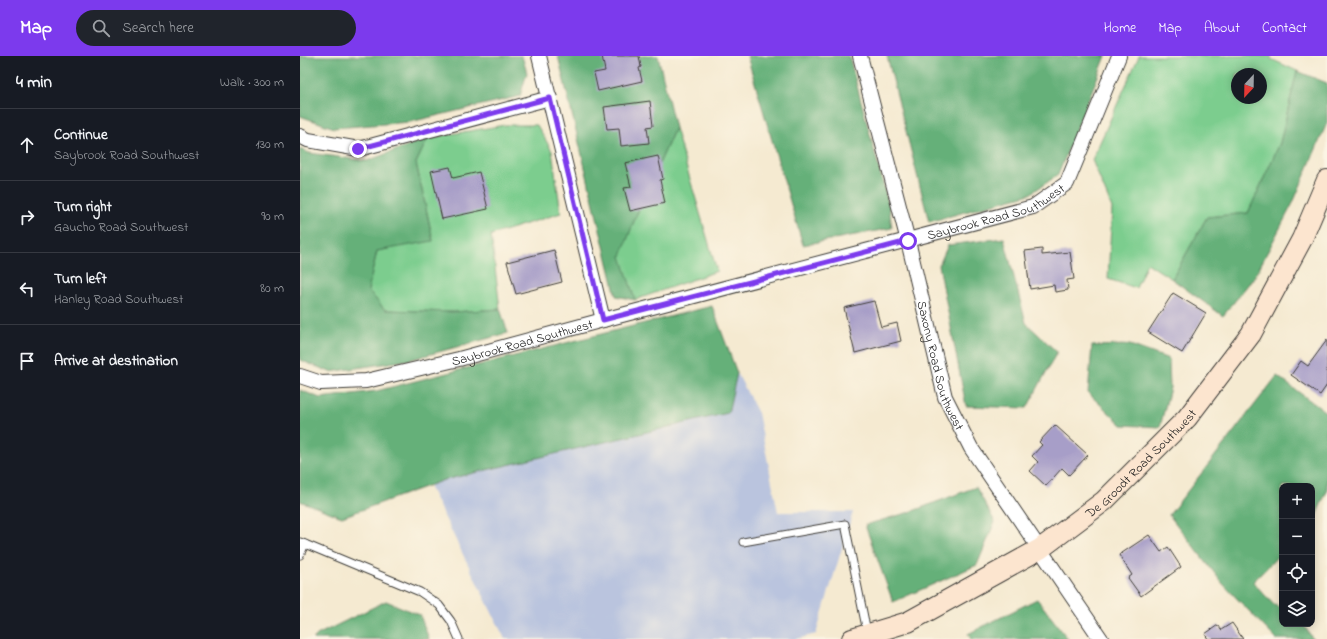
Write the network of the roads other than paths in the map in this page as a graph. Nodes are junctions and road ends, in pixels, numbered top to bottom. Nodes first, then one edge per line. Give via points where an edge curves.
1 (540, 56) edge
2 (860, 56) edge
3 (1119, 56) edge
4 (550, 98) junction
5 (300, 136) edge
6 (1327, 180) edge
7 (908, 241) junction
8 (603, 320) junction
9 (300, 376) edge
10 (743, 542) dead end
11 (303, 543) edge
12 (1040, 549) junction
13 (300, 555) edge
14 (860, 637) edge
15 (459, 639) edge
16 (1101, 639) edge

1 - 4 street
2 - 7 street, Saxony Road Southwest
3 - 7 street, Saybrook Road Southwest via 1067,183 1033,207
4 - 5 street via 358,149 308,140
4 - 8 street
6 - 12 street, De Groodt Road Southwest via 1302,239 1251,334 1187,418 1104,501
7 - 8 street, Saybrook Road Southwest
7 - 12 street, Saxony Road Southwest via 945,397 971,448
8 - 9 street, Saybrook Road Southwest via 366,381 321,383
10 - 14 lane via 845,524
11 - 13 lane
11 - 15 lane via 420,592 439,605 451,621
12 - 14 street, De Groodt Road Southwest via 908,622
12 - 16 street, Saxony Road Southwest

